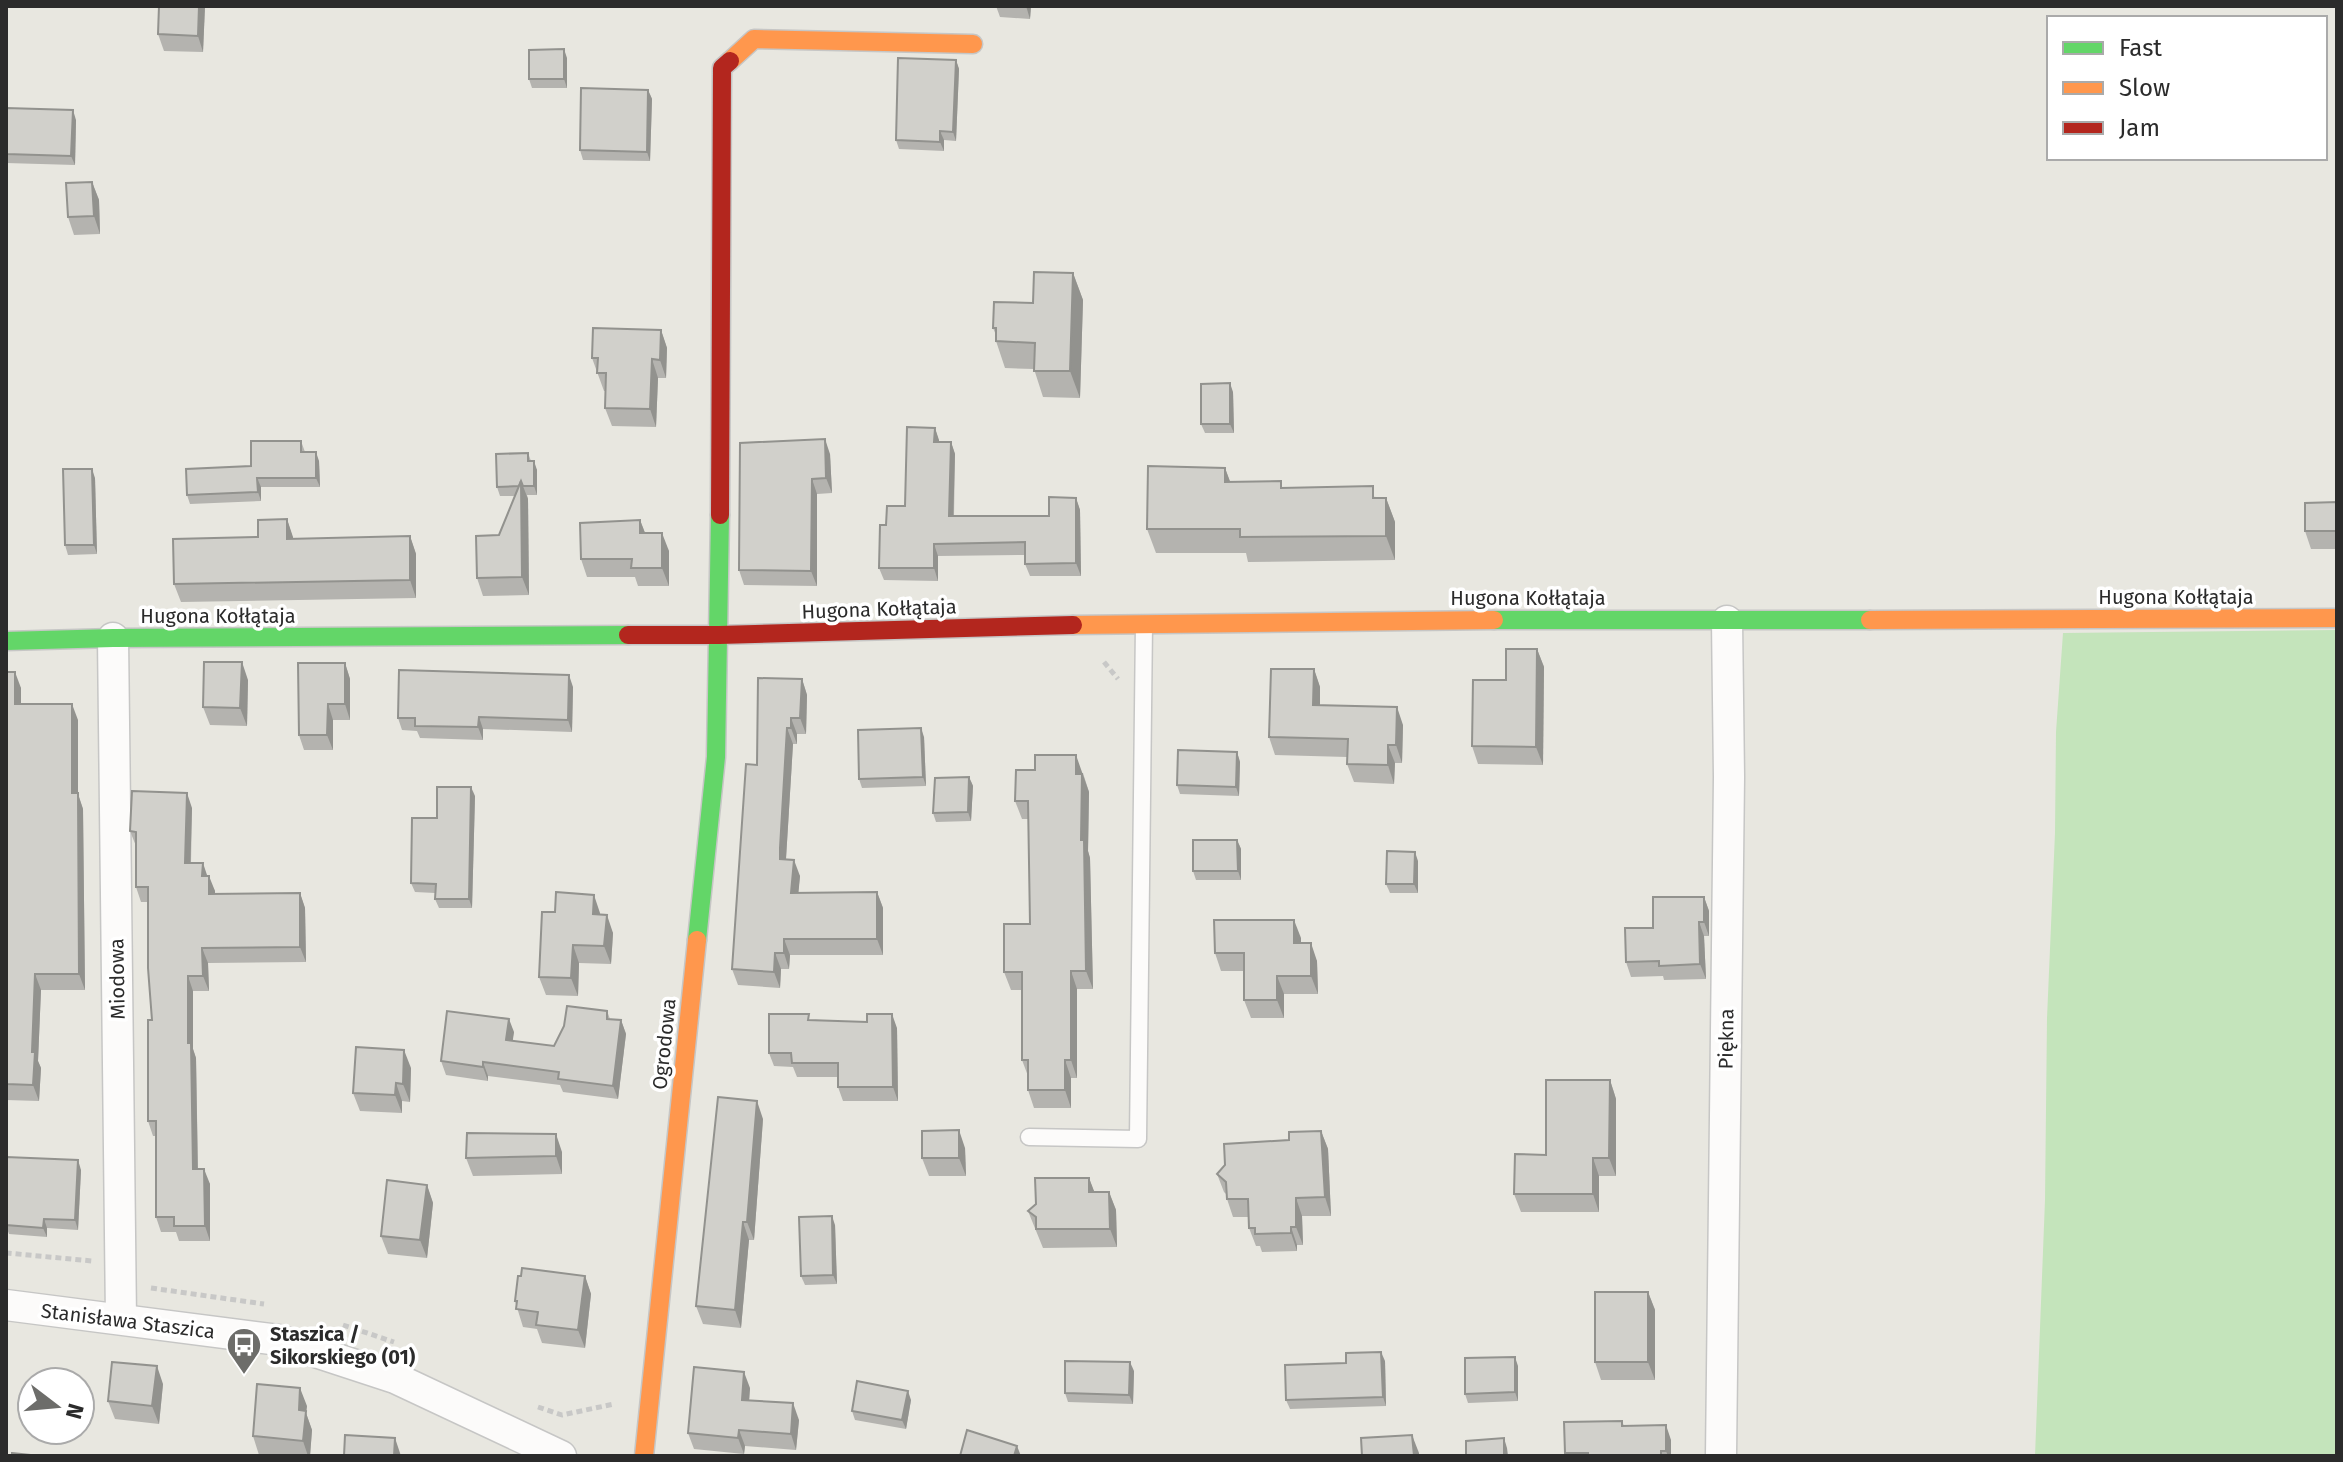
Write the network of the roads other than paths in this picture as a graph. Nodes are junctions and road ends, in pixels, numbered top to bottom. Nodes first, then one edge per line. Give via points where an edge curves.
1 (973, 44) dead end
2 (2337, 618) edge
3 (1727, 621) junction
4 (1144, 623) junction
5 (719, 635) junction
6 (113, 638) junction
7 (6, 641) edge
8 (1029, 1137) dead end
9 (6, 1305) edge
10 (121, 1319) junction
11 (561, 1456) edge
12 (644, 1456) edge
13 (1721, 1456) edge

1 - 5 street via 754,39 722,68
2 - 3 street, Hugona Kołłątaja
3 - 4 street, Hugona Kołłątaja
3 - 13 street, Piękna
4 - 5 street, Hugona Kołłątaja
4 - 8 lane via 1138,1139
5 - 6 street, Hugona Kołłątaja
5 - 12 street, Ogrodowa via 716,757
6 - 7 street, Hugona Kołłątaja
6 - 10 street, Miodowa
9 - 10 street, Stanisława Staszica
10 - 11 street, Stanisława Staszica via 279,1340 395,1378

